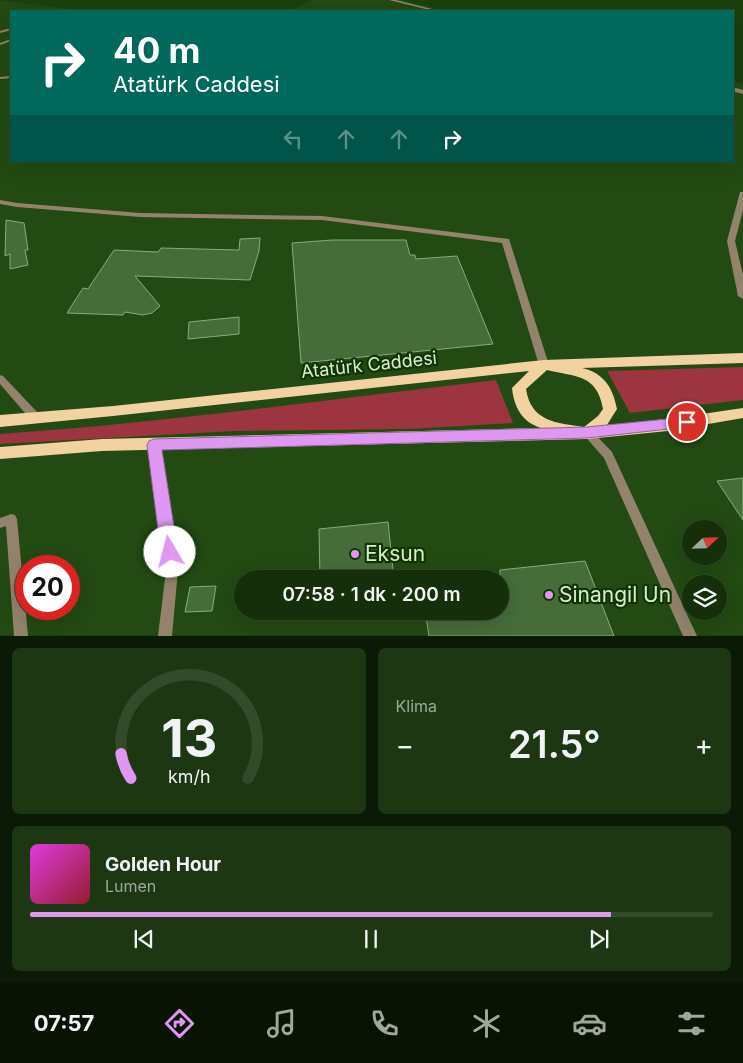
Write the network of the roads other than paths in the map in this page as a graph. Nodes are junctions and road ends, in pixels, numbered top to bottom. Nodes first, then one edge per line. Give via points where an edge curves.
1 (391, 0) edge
2 (434, 10) edge
3 (743, 194) edge
4 (0, 202) edge
5 (743, 296) edge
6 (743, 358) edge
7 (544, 365) junction
8 (0, 378) edge
9 (743, 412) edge
10 (35, 418) junction
11 (0, 421) edge
12 (587, 432) junction
13 (154, 445) junction
14 (0, 453) edge
15 (0, 523) edge
16 (21, 636) edge
17 (165, 636) edge
18 (690, 636) edge

1 - 2 street
3 - 5 street via 731,241
4 - 7 street via 140,215 322,218 506,241
6 - 7 main road, Atatürk Caddesi
7 - 10 main road, Atatürk Caddesi
7 - 12 main road via 590,375 606,394 610,409 603,420
7 - 12 main road via 519,388 519,402 534,420 556,428
8 - 10 lane
9 - 12 main road via 668,425
10 - 11 main road, Atatürk Caddesi
12 - 13 main road
12 - 18 lane via 608,455
13 - 14 main road via 102,444
13 - 17 lane via 172,570
15 - 16 lane via 11,519

